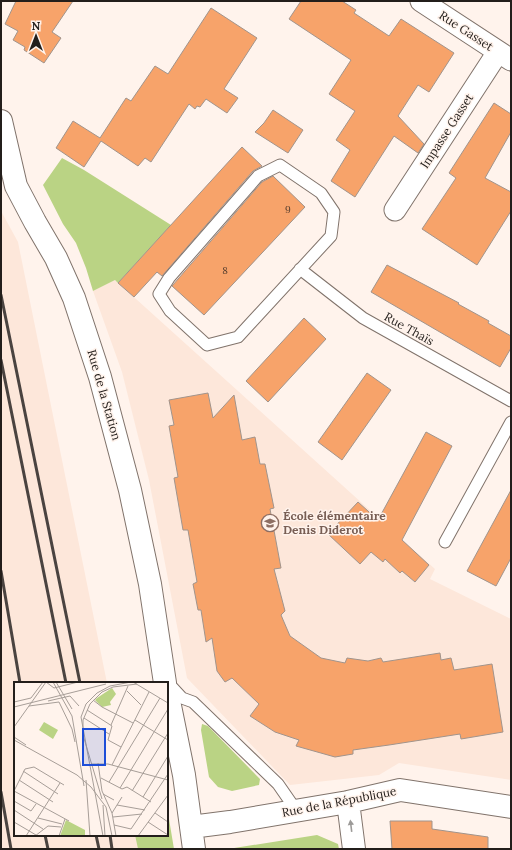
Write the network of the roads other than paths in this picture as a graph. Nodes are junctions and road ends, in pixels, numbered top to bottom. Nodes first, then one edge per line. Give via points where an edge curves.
1 (421, 1) edge
2 (505, 56) edge
3 (1, 121) edge
4 (395, 210) dead end
5 (300, 269) junction
6 (511, 401) edge
7 (511, 422) edge
8 (445, 542) dead end
9 (166, 682) edge
10 (168, 687) edge
11 (168, 695) edge
12 (348, 802) junction
13 (511, 807) edge
14 (296, 810) junction
15 (191, 827) junction
16 (194, 849) edge
17 (354, 849) edge

1 - 2 street, Rue Gasset
2 - 4 street, Impasse Gasset
3 - 9 street, Rue de la Station via 16,186 56,258 74,298 100,377 130,490 150,584
5 - 5 lane via 332,236 334,212 321,193 280,165 258,176 169,278 159,294 170,311 207,345 238,337
5 - 6 lane, Rue Thaïs via 363,318
7 - 8 lane
10 - 14 lane via 182,698 193,702 278,784
11 - 15 street, Rue de la Station via 184,775
12 - 13 street, Rue de la République via 400,790
12 - 14 street, Rue de la République
17 -> 12 street
14 - 15 street, Rue de la République
15 - 16 street, Rue de la Station

